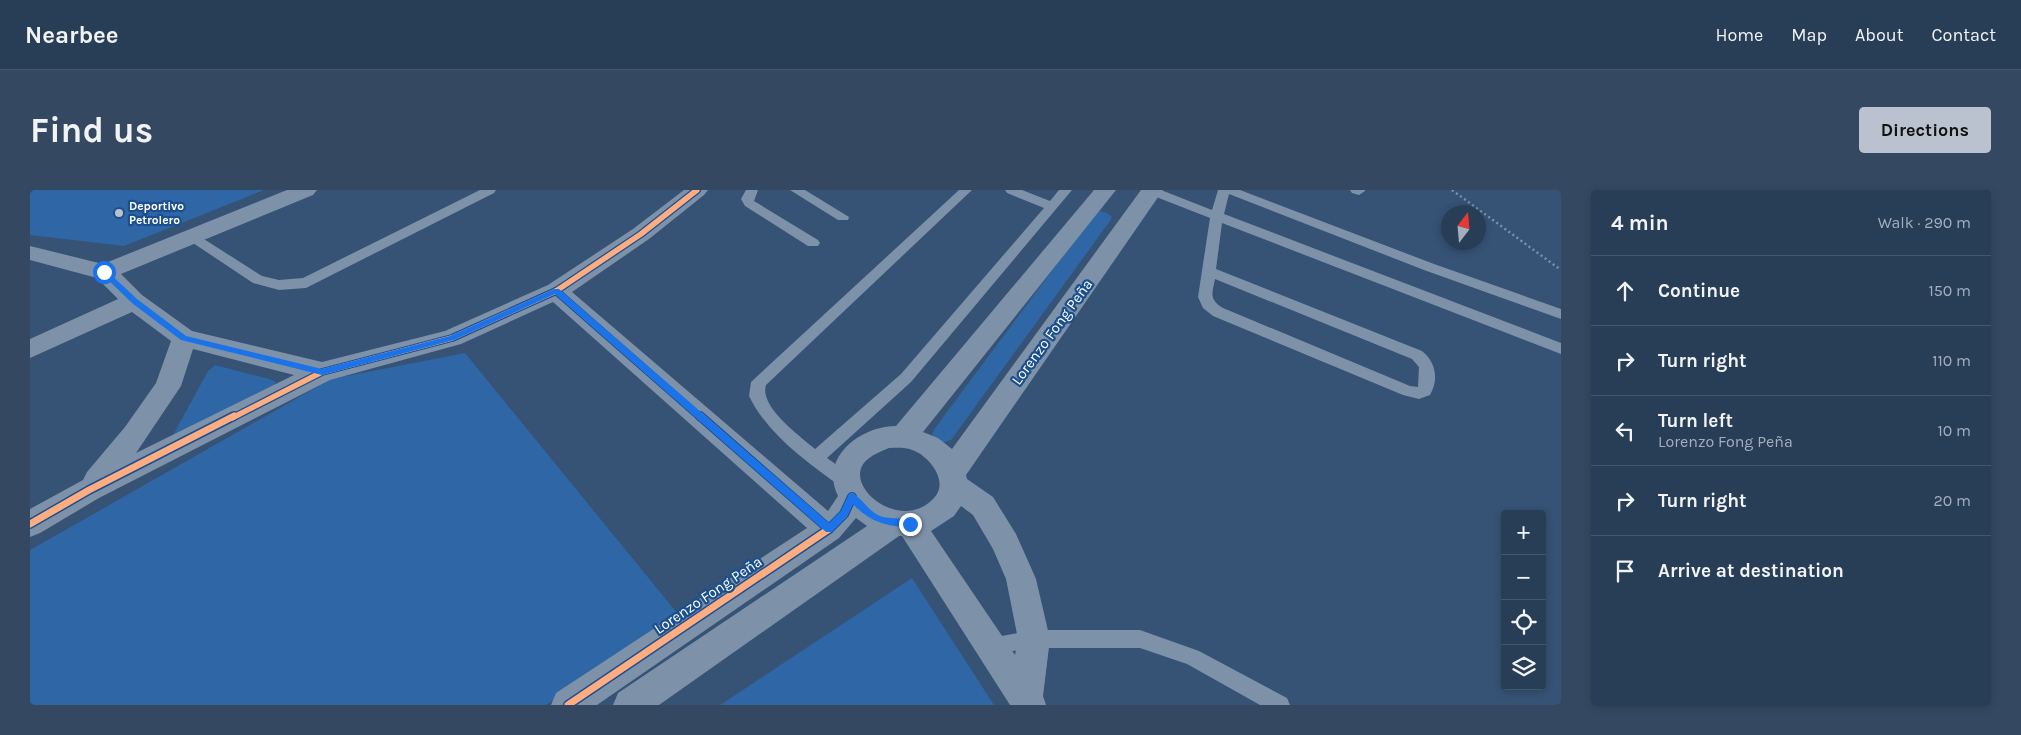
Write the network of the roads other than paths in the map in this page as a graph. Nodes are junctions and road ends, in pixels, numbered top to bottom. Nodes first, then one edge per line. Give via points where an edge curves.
1 (306, 190) edge
2 (490, 190) edge
3 (697, 190) edge
4 (752, 190) edge
5 (796, 190) edge
6 (966, 190) edge
7 (1010, 190) edge
8 (1066, 190) edge
9 (1224, 190) edge
10 (1229, 190) edge
11 (1100, 191) edge
12 (1148, 195) edge
13 (1052, 207) junction
14 (1217, 216) junction
15 (843, 217) dead end
16 (191, 237) junction
17 (813, 243) dead end
18 (30, 253) edge
19 (1430, 267) junction
20 (1209, 271) junction
21 (104, 272) junction
22 (556, 291) junction
23 (1422, 294) junction
24 (134, 301) junction
25 (1561, 314) edge
26 (184, 338) junction
27 (30, 349) edge
28 (1561, 349) edge
29 (322, 372) junction
30 (903, 437) junction
31 (814, 459) junction
32 (953, 479) junction
33 (849, 489) junction
34 (89, 490) junction
35 (30, 524) edge
36 (903, 524) junction
37 (829, 529) junction
38 (1034, 639) junction
39 (992, 645) junction
40 (1261, 698) edge
41 (1028, 701) edge
42 (568, 705) edge
43 (630, 705) edge
44 (1280, 705) edge

1 - 16 street
2 - 16 lane via 306,283 279,285 258,280
3 - 22 street via 641,234
4 - 17 lane via 747,199 749,203
5 - 15 lane
6 - 31 lane via 759,382 756,394 761,406
7 - 13 lane
8 - 13 lane
9 - 14 lane
10 - 19 lane
11 - 12 street
11 - 30 street
12 - 14 lane
12 - 32 street, Lorenzo Fong Peña via 957,463
13 - 31 lane via 906,378
14 - 20 lane
14 - 23 lane
16 - 21 street
18 - 21 street
19 - 23 lane
19 - 25 lane
20 - 20 lane via 1417,355 1426,360 1428,367 1425,391 1408,391 1218,312 1208,305 1205,297
21 - 24 street
22 - 29 street via 452,338
22 - 37 street
23 - 28 lane
24 - 26 street
24 - 27 street
26 - 29 street
26 - 34 street via 168,386 134,435
29 - 34 street
30 - 32 street via 934,449 946,460
30 - 33 street via 885,437 868,442 856,452 848,466
31 - 33 lane
32 - 36 street via 951,496 936,515 924,521
32 - 38 street via 984,506 1006,543 1021,579
33 - 36 street via 862,509 878,519
33 - 37 street, Lorenzo Fong Peña via 844,514
34 - 35 street
36 - 39 street
36 - 43 street
37 - 42 street, Lorenzo Fong Peña
38 - 39 lane
38 - 40 lane via 1140,638 1192,657
38 - 41 street
39 - 41 street
40 - 44 lane

